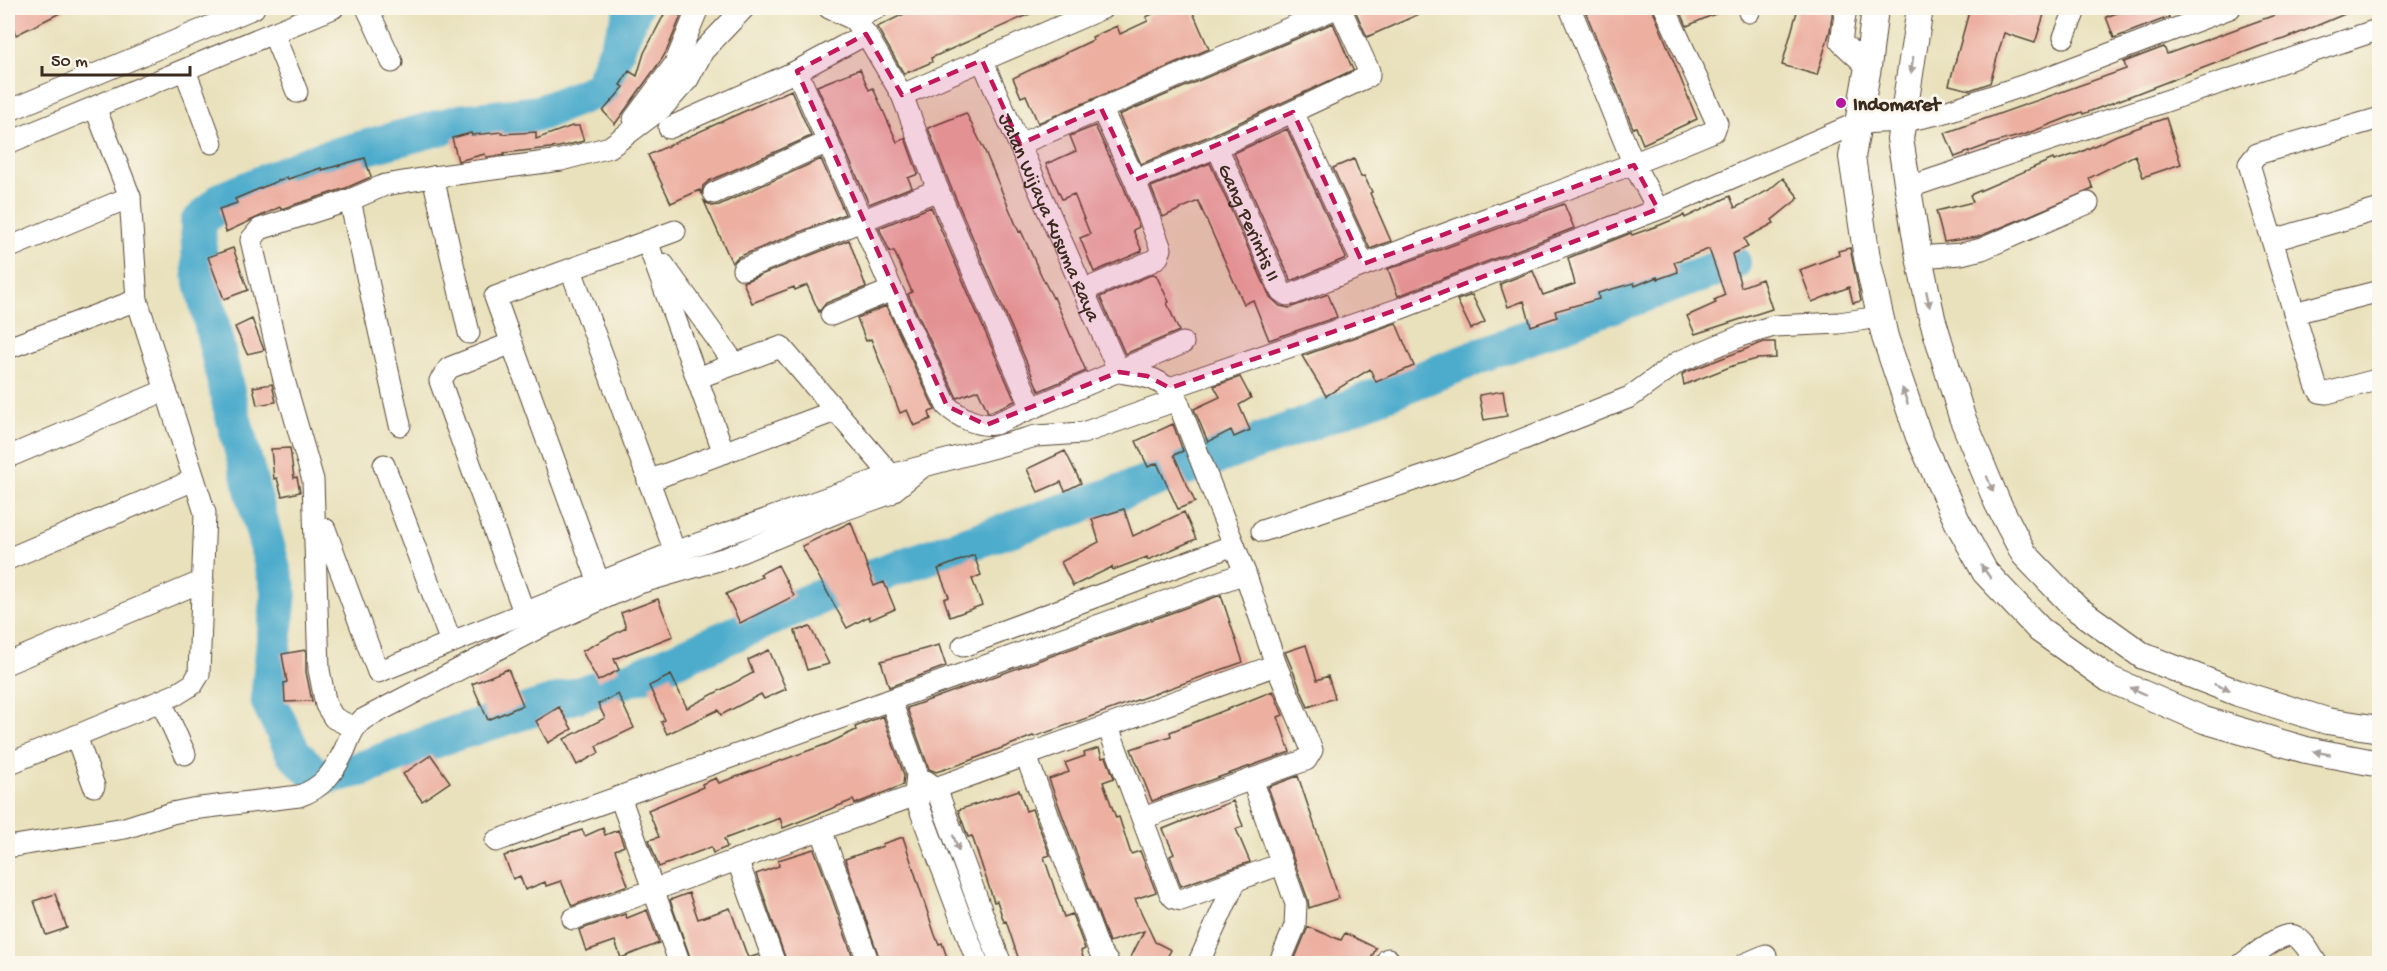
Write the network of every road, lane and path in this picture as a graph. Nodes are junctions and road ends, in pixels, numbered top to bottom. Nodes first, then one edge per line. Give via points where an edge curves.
1 (254, 8) edge
2 (333, 8) edge
3 (367, 8) edge
4 (698, 8) edge
5 (744, 8) edge
6 (827, 8) edge
7 (877, 8) edge
8 (1104, 8) edge
9 (1338, 8) edge
10 (1570, 8) edge
11 (1665, 8) edge
12 (1846, 8) edge
13 (1875, 8) edge
14 (1920, 8) edge
15 (2076, 8) edge
16 (2230, 8) edge
17 (860, 27) junction
18 (2379, 29) edge
19 (273, 33) junction
20 (2064, 37) dead end
21 (982, 60) junction
22 (392, 62) dead end
23 (1868, 67) junction
24 (184, 70) junction
25 (797, 71) junction
26 (297, 92) dead end
27 (902, 95) junction
28 (95, 107) junction
29 (1101, 108) junction
30 (8, 111) edge
31 (1293, 112) junction
32 (2379, 118) edge
33 (1905, 121) junction
34 (1857, 123) junction
35 (669, 128) dead end
36 (212, 142) dead end
37 (828, 142) junction
38 (8, 143) edge
39 (1020, 144) junction
40 (610, 147) junction
41 (1217, 147) junction
42 (1634, 165) junction
43 (433, 177) junction
44 (1135, 180) junction
45 (1907, 188) junction
46 (938, 190) junction
47 (714, 193) dead end
48 (130, 197) junction
49 (350, 200) junction
50 (2088, 202) dead end
51 (1658, 209) junction
52 (2379, 209) edge
53 (862, 219) junction
54 (675, 231) dead end
55 (2273, 240) junction
56 (647, 241) junction
57 (8, 248) edge
58 (1919, 257) junction
59 (1363, 264) junction
60 (743, 269) dead end
61 (571, 270) junction
62 (892, 290) junction
63 (1084, 290) junction
64 (2379, 291) edge
65 (137, 300) junction
66 (2294, 313) junction
67 (831, 315) dead end
68 (1879, 317) junction
69 (469, 333) dead end
70 (512, 343) junction
71 (1183, 343) dead end
72 (8, 346) edge
73 (735, 364) junction
74 (1119, 372) junction
75 (697, 378) junction
76 (2379, 379) edge
77 (166, 390) junction
78 (1174, 394) junction
79 (1032, 408) junction
80 (835, 411) junction
81 (400, 425) dead end
82 (724, 453) junction
83 (8, 457) edge
84 (384, 465) dead end
85 (921, 468) junction
86 (891, 475) junction
87 (194, 480) junction
88 (648, 481) junction
89 (326, 529) dead end
90 (1262, 531) dead end
91 (1234, 545) junction
92 (675, 552) junction
93 (8, 559) edge
94 (1245, 573) junction
95 (203, 581) junction
96 (599, 582) junction
97 (524, 612) junction
98 (451, 642) junction
99 (963, 646) dead end
100 (8, 663) edge
101 (1276, 665) junction
102 (161, 701) junction
103 (891, 701) junction
104 (1108, 727) junction
105 (354, 728) junction
106 (2379, 729) edge
107 (76, 736) junction
108 (184, 754) dead end
109 (1026, 756) junction
110 (8, 764) edge
111 (2379, 764) edge
112 (917, 772) junction
113 (1251, 779) junction
114 (94, 786) dead end
115 (936, 788) junction
116 (915, 796) junction
117 (620, 797) junction
118 (1143, 818) junction
119 (821, 829) junction
120 (496, 841) dead end
121 (8, 847) edge
122 (737, 859) junction
123 (1281, 864) junction
124 (1236, 880) junction
125 (653, 890) junction
126 (573, 919) dead end
127 (1766, 955) dead end
128 (680, 963) edge
129 (775, 963) edge
130 (869, 963) edge
131 (978, 963) edge
132 (1001, 963) edge
133 (1109, 963) edge
134 (1198, 963) edge
135 (1279, 963) edge
136 (1745, 963) edge
137 (2242, 963) edge
138 (2317, 963) edge

1 - 30 street
2 - 19 street
3 - 22 street
4 - 40 street via 675,64
5 - 40 street via 703,51 688,79 663,107
6 - 17 street
7 - 17 street
8 - 21 street
9 - 29 street
9 - 31 street via 1369,76
10 - 42 street
11 - 42 street via 1717,128
12 - 23 street via 1841,42
13 - 23 street
14 -> 33 street
15 - 20 street
16 - 33 street via 2046,78 1942,113
17 - 25 street
17 - 27 street
18 - 45 street
19 - 24 street
19 - 26 street
21 - 27 street
21 - 39 street, Jalan Wijaya Kusuma Raya
23 - 34 street
24 - 28 street
24 - 36 street
25 - 35 street
25 - 37 street
27 - 46 street
28 - 38 street
28 - 48 street
29 - 39 street
29 - 44 street
31 - 41 street
31 - 59 street
32 - 55 street via 2252,158 2250,170
33 - 34 street
33 - 45 street via 1900,139
34 - 51 street
34 - 68 street via 1852,158 1854,180
37 - 47 street
37 - 53 street
39 - 63 street, Jalan Wijaya Kusuma Raya
40 - 43 street via 561,160
41 - 44 street
41 - 59 street, Gang Perintis II via 1281,291 1293,294
42 - 51 street
42 - 59 street
43 - 49 street via 385,185
43 - 69 street
44 - 63 street via 1161,249 1158,257
45 - 58 street
46 - 53 street
46 - 79 street
48 - 57 street
48 - 65 street
49 - 81 street
49 - 105 street via 260,229 251,240 281,369 313,480 319,670 326,705 334,718
50 - 58 street via 1982,249
51 - 78 street
52 - 55 street
53 - 60 street
53 - 62 street
54 - 56 street
55 - 66 street
56 - 61 street
56 - 73 street
56 - 75 street
58 -> 106 street via 1932,318 1962,417 1997,502 2024,554 2076,608 2143,656 2238,693 2327,721
61 - 70 street via 495,297
61 - 88 street
62 - 67 street
62 - 79 street via 947,406 955,413 986,425
63 - 74 street, Jalan Wijaya Kusuma Raya
64 - 66 street
65 - 72 street
65 - 77 street
66 - 76 street via 2320,392
68 - 90 street via 1774,326 1743,335 1678,362 1630,397 1455,466
111 -> 68 street via 2306,750 2204,720 2109,679 2040,630 1985,572 1957,521 1919,437
70 - 96 street
70 - 97 street via 448,368 440,381
71 - 74 street
73 - 75 street
73 - 80 street via 781,347
74 - 78 street via 1147,376
74 - 79 street
75 - 82 street
77 - 83 street
77 - 87 street
78 - 85 street via 1083,434 1036,436
78 - 91 street
80 - 82 street
80 - 86 street
82 - 88 street
84 - 98 street
85 - 86 street
85 - 105 street via 889,494 729,558 636,584 542,626 362,720
86 - 92 street
87 - 93 street
87 - 95 street via 205,513
88 - 92 street
89 - 98 street via 378,672
91 - 94 street
91 - 99 street
92 - 96 street
94 - 101 street
94 - 103 street
95 - 100 street
95 - 102 street via 199,674 193,684
96 - 97 street
97 - 98 street
101 - 104 street
101 - 113 street via 1312,750 1306,760
102 - 107 street
102 - 108 street
103 - 112 street
103 - 117 street
104 - 109 street
104 - 118 street
105 - 121 street via 327,781 298,796 192,809 125,828
107 - 110 street
107 - 114 street
109 - 115 street
109 - 133 street via 1099,950
112 - 115 street
112 - 116 street
113 - 118 street
113 - 123 street
115 - 116 street
115 -> 132 street
116 - 119 street
116 - 131 street
117 - 120 street
117 - 125 street
118 - 124 street via 1174,898 1181,900
119 - 122 street
119 - 130 street
122 - 125 street
122 - 129 street
123 - 124 street
123 - 135 street via 1297,917
124 - 134 street
125 - 126 street
125 - 128 street
127 - 136 street
137 - 138 street via 2283,935 2293,934

